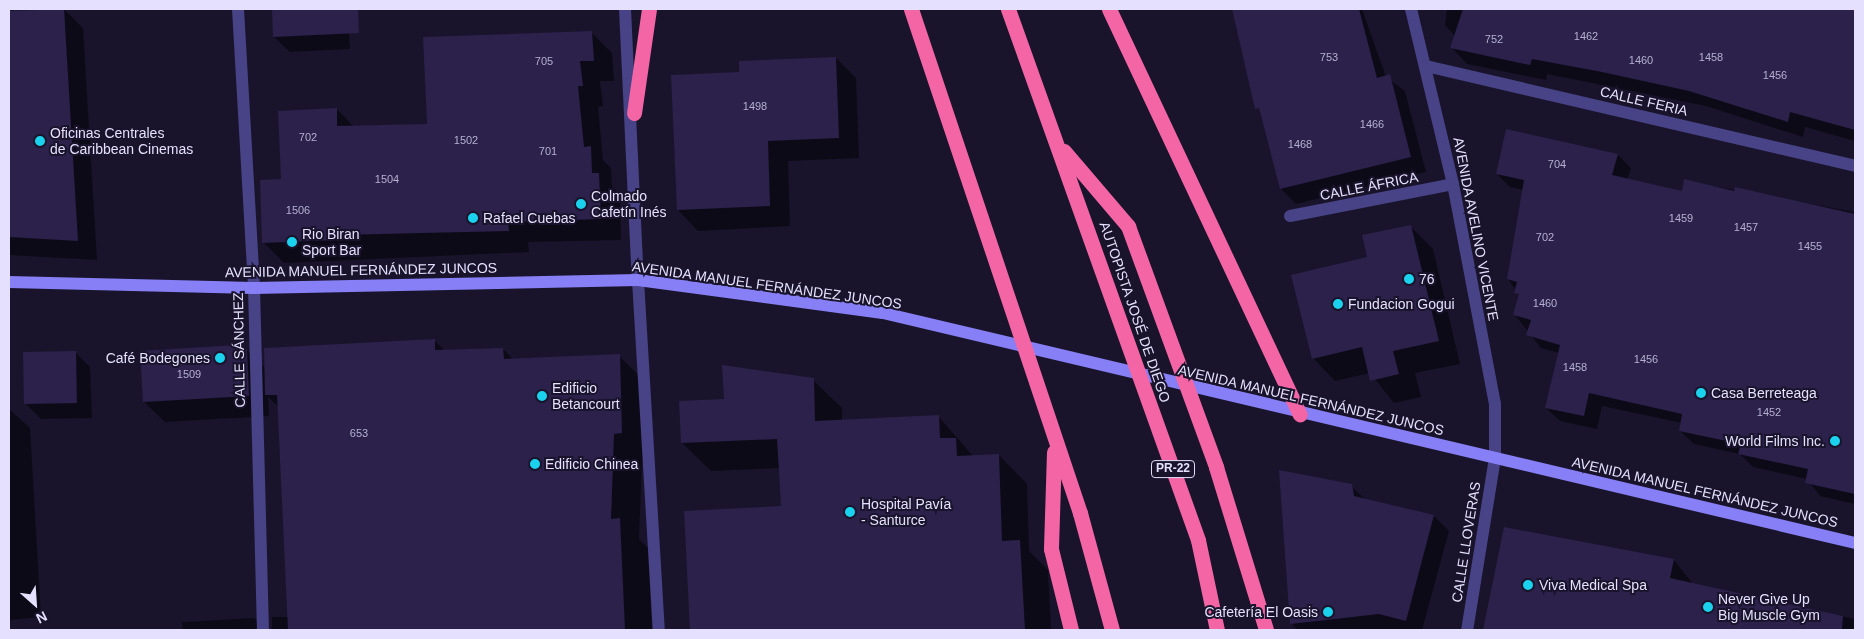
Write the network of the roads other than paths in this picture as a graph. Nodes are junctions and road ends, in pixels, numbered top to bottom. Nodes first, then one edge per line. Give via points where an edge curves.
1 (238, 9) edge
2 (625, 9) edge
3 (649, 9) edge
4 (910, 9) edge
5 (1008, 9) edge
6 (1109, 9) edge
7 (1411, 9) edge
8 (1426, 66) junction
9 (634, 113) junction
10 (1058, 145) junction
11 (1855, 166) edge
12 (1453, 184) junction
13 (1290, 216) dead end
14 (638, 280) junction
15 (9, 282) edge
16 (254, 288) junction
17 (1300, 414) junction
18 (1054, 446) junction
19 (1495, 458) junction
20 (1855, 543) edge
21 (263, 630) edge
22 (659, 630) edge
23 (1072, 630) edge
24 (1112, 630) edge
25 (1217, 630) edge
26 (1266, 630) edge
27 (1466, 630) edge

1 - 16 street, CALLE SÁNCHEZ
2 - 9 street
3 - 9 highway
4 - 18 highway
5 - 10 highway, AUTOPISTA JOSÉ DE DIEGO / PR-22
6 - 17 highway
7 - 8 street, AVENIDA AVELINO VICENTE
8 - 11 street, CALLE FERIA
8 - 12 street, AVENIDA AVELINO VICENTE
9 - 14 street
10 - 25 highway, AUTOPISTA JOSÉ DE DIEGO / PR-22 via 1198,540
10 - 26 highway via 1128,226 1158,304
12 - 13 street, CALLE ÁFRICA
12 - 19 street, AVENIDA AVELINO VICENTE via 1495,404
14 - 16 main road, AVENIDA MANUEL FERNÁNDEZ JUNCOS
14 - 17 main road, AVENIDA MANUEL FERNÁNDEZ JUNCOS via 883,314
14 - 22 street
15 - 16 main road, AVENIDA MANUEL FERNÁNDEZ JUNCOS
16 - 21 street, CALLE SÁNCHEZ
17 - 19 main road, AVENIDA MANUEL FERNÁNDEZ JUNCOS
18 - 23 highway via 1051,549
18 - 24 highway via 1080,513
19 - 20 main road, AVENIDA MANUEL FERNÁNDEZ JUNCOS
19 - 27 street, CALLE LLOVERAS

